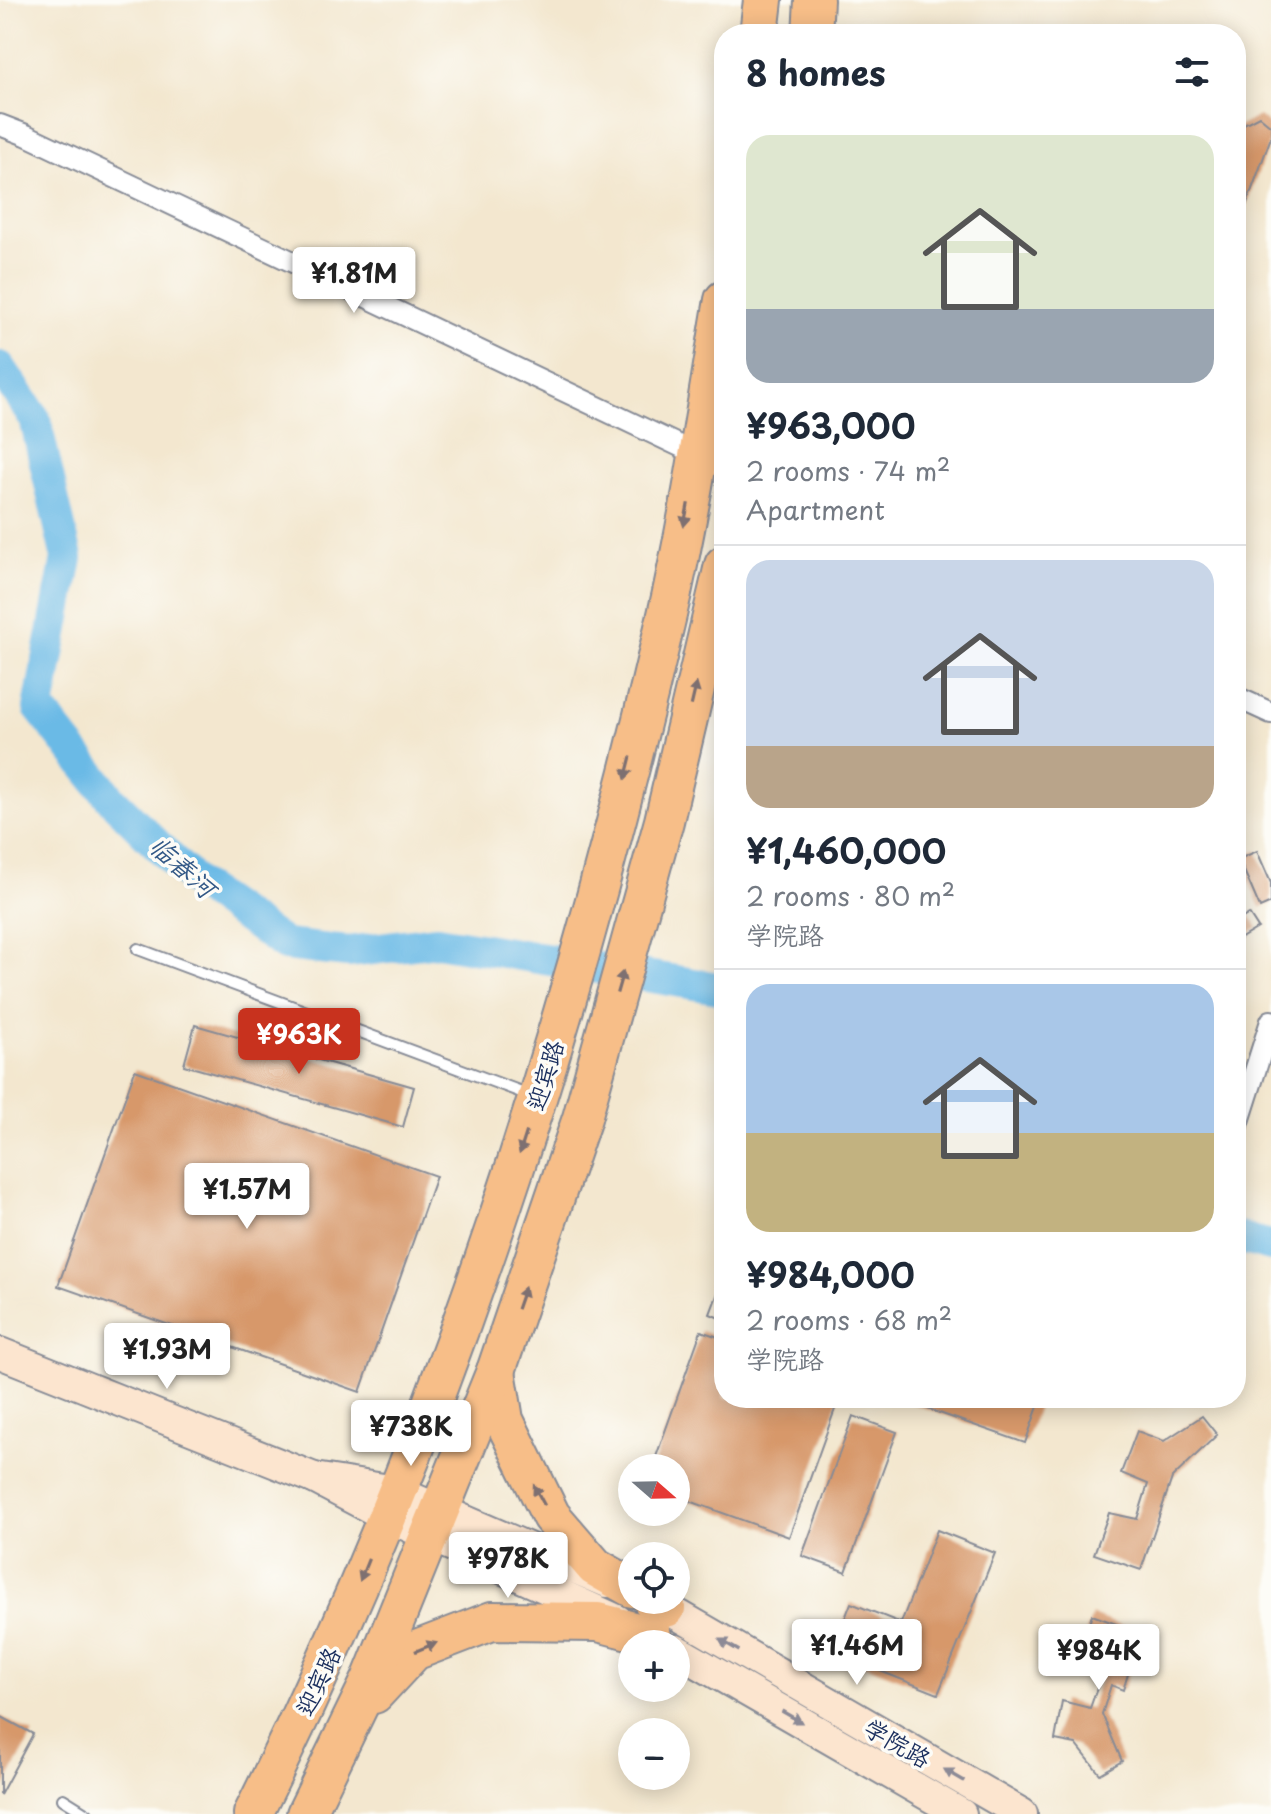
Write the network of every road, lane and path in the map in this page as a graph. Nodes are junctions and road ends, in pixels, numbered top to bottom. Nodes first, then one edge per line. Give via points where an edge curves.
1 (763, 0) edge
2 (760, 24) edge
3 (0, 125) edge
4 (714, 423) edge
5 (711, 460) edge
6 (714, 607) edge
7 (1246, 702) edge
8 (1271, 713) edge
9 (138, 949) dead end
10 (1271, 1021) edge
11 (537, 1098) junction
12 (1246, 1100) edge
13 (0, 1353) edge
14 (496, 1371) junction
15 (391, 1504) junction
16 (435, 1522) junction
17 (653, 1615) edge
18 (352, 1720) junction
19 (63, 1799) dead end
20 (87, 1814) edge
21 (253, 1814) edge
22 (306, 1814) edge
23 (961, 1814) edge
24 (1022, 1814) edge

1 - 2 highway
3 - 5 street
4 - 5 highway, 迎宾路
5 -> 11 highway, 迎宾路
14 -> 6 highway, 迎宾路 via 582,1118 642,906
7 - 8 street
9 - 11 lane
10 - 12 street
11 -> 15 highway, 迎宾路 via 504,1205
13 - 15 main road, 学院路
14 - 16 highway, 迎宾路
17 -> 14 highway via 595,1567 551,1516 504,1420
15 - 16 main road, 学院路
15 -> 21 highway, 迎宾路 via 328,1659
16 - 17 main road, 学院路
16 - 17 main road, 学院路
16 - 18 highway, 迎宾路
18 -> 17 highway via 414,1651 492,1621 598,1622
17 -> 23 main road, 学院路
24 -> 17 main road, 学院路
18 - 22 highway, 迎宾路
19 - 20 lane

